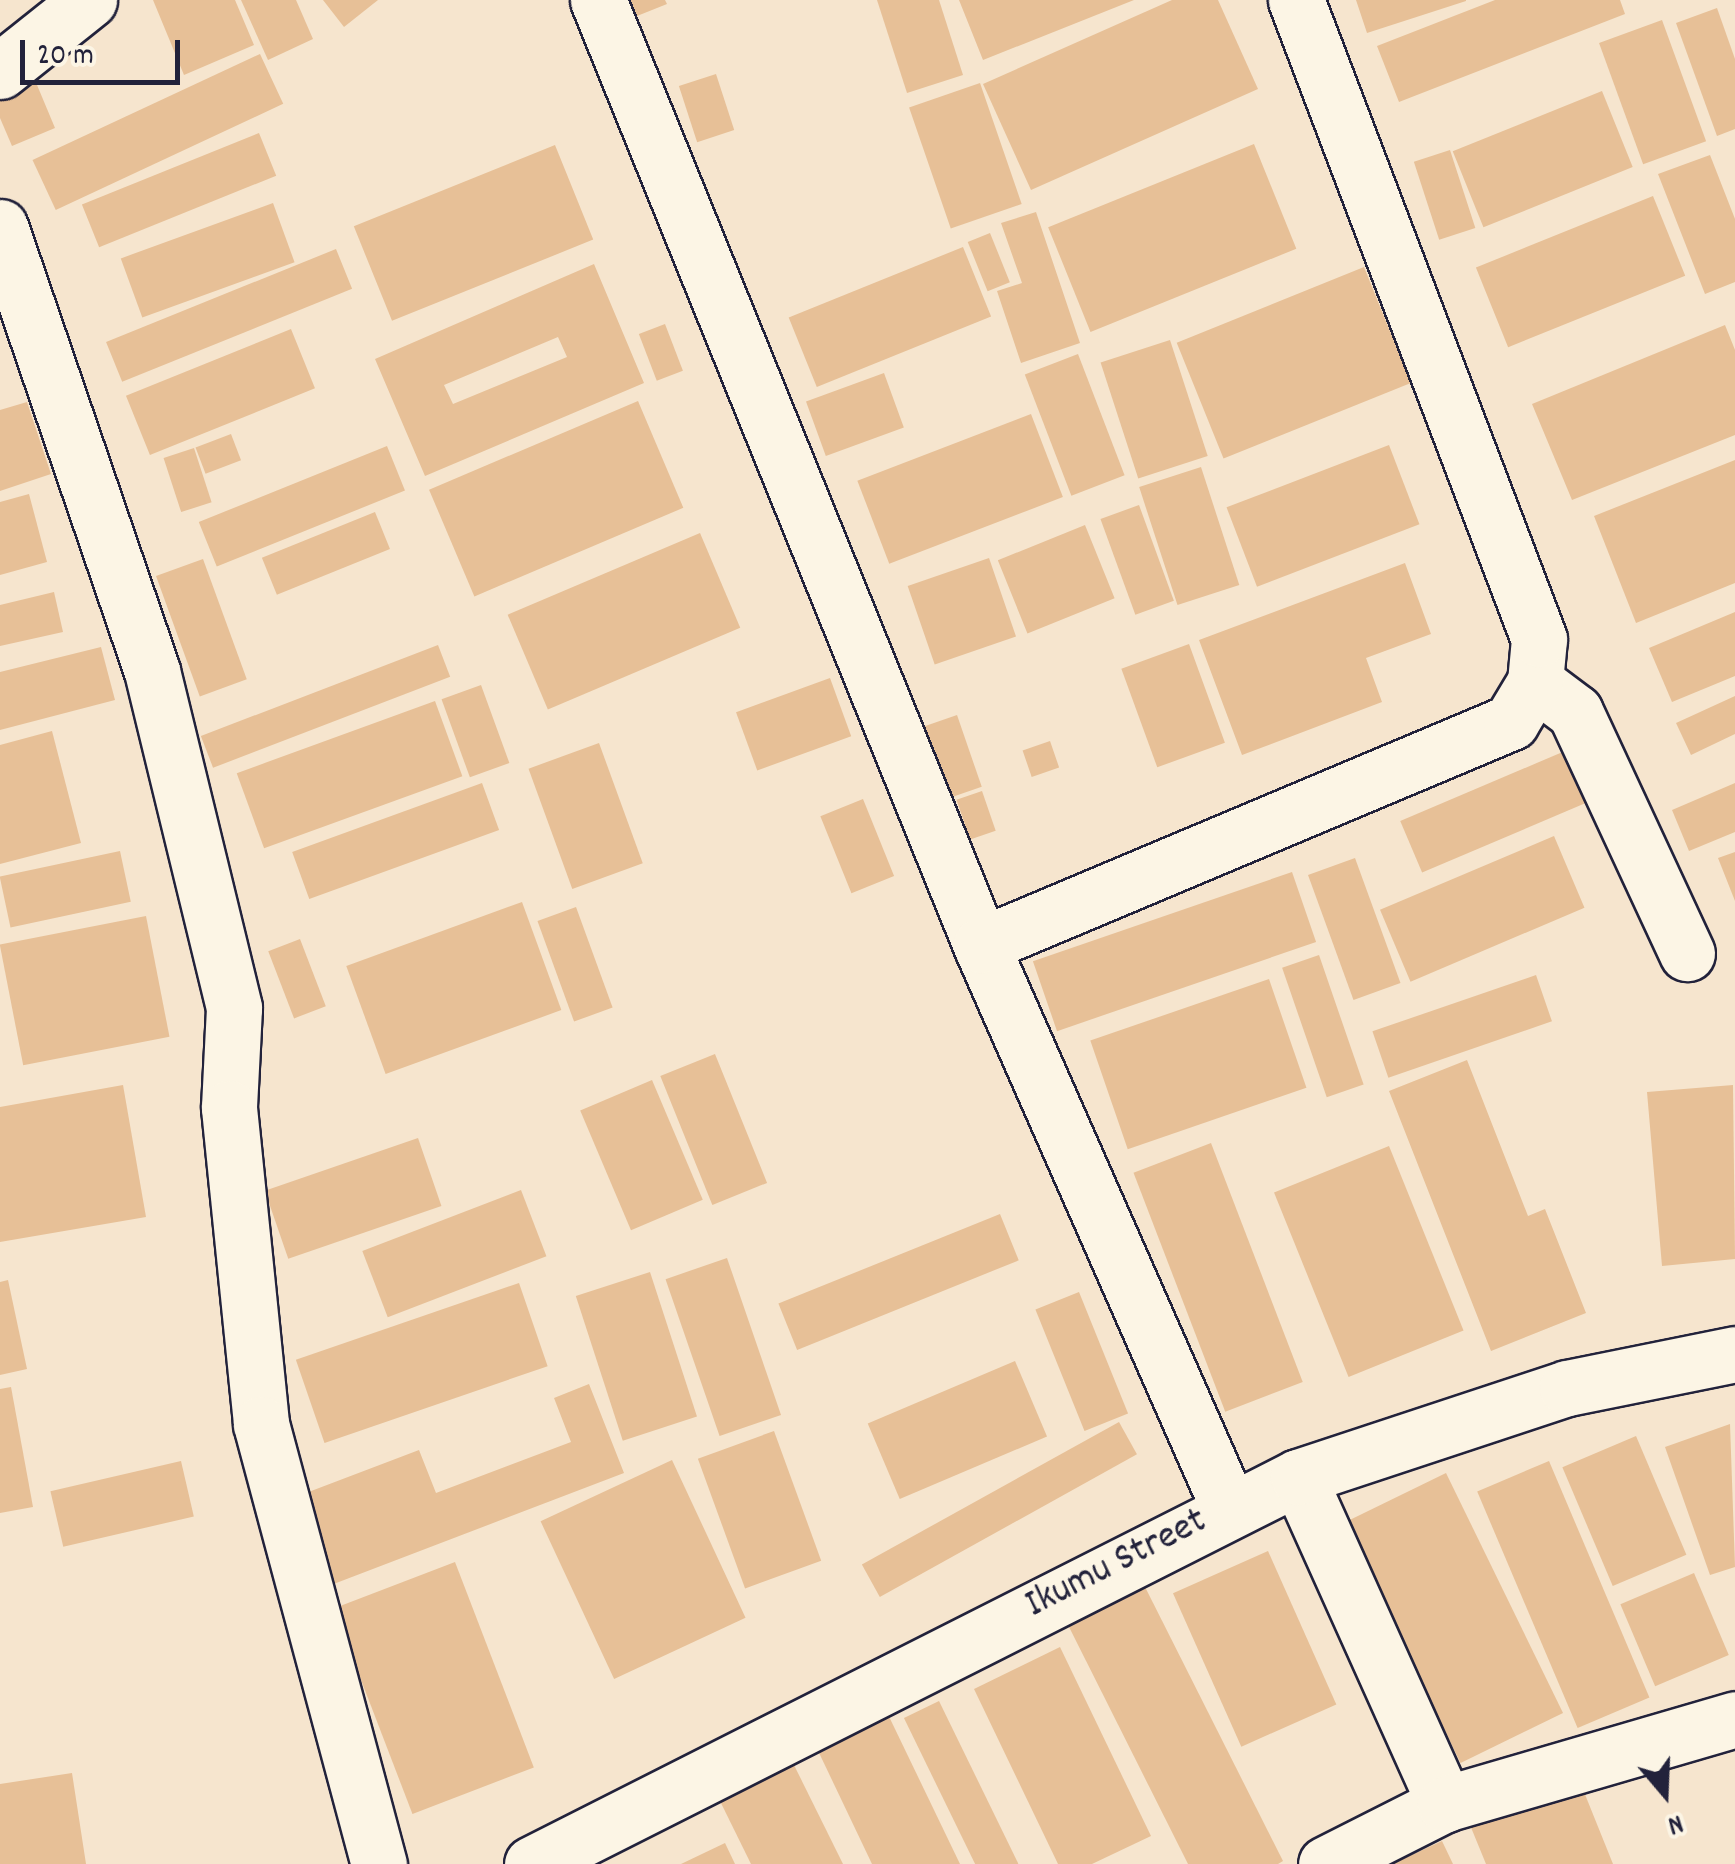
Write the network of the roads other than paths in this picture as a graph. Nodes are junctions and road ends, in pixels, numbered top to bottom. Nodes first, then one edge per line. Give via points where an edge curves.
1 (89, 0) edge
2 (598, 0) edge
3 (1296, 0) edge
4 (0, 71) edge
5 (0, 227) edge
6 (1535, 682) junction
7 (981, 945) junction
8 (1687, 953) dead end
9 (1735, 1354) edge
10 (1298, 1477) junction
11 (1229, 1508) junction
12 (1735, 1718) edge
13 (1445, 1804) junction
14 (378, 1864) edge
15 (532, 1864) edge
16 (1326, 1864) edge

1 - 4 street
2 - 7 street
3 - 6 street via 1540,639
5 - 14 street via 152,670 234,1008 229,1108 261,1424
6 - 7 street via 1511,722
6 - 8 street via 1575,712
7 - 11 street
9 - 10 street, Ikumu Street via 1566,1388
10 - 11 street, Ikumu Street
10 - 13 street
11 - 15 street, Ikumu Street
12 - 13 street
13 - 16 street

